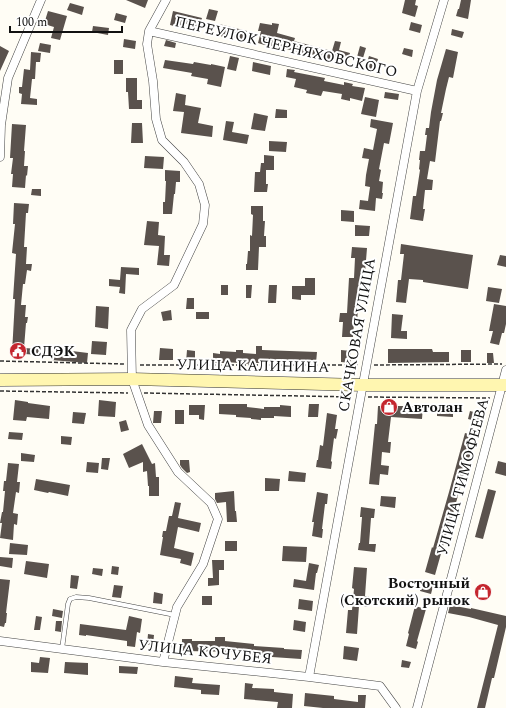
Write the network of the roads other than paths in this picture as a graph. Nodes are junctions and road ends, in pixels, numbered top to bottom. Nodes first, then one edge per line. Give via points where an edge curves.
1 (41, 0) edge
2 (166, 0) edge
3 (444, 0) edge
4 (149, 31) junction
5 (417, 91) junction
6 (0, 157) edge
7 (506, 370) edge
8 (132, 379) junction
9 (0, 380) edge
10 (504, 385) edge
11 (361, 391) junction
12 (175, 615) junction
13 (0, 641) edge
14 (62, 649) junction
15 (163, 662) junction
16 (309, 678) junction
17 (396, 708) edge
18 (417, 708) edge

1 - 6 street via 8,78 1,126
2 - 4 street
3 - 5 street, СКАЧКОВАЯ УЛИЦА
4 - 5 street, ПЕРЕУЛОК ЧЕРНЯХОВСКОГО
4 - 8 street via 147,44 156,119 162,140 184,162 199,184 205,205 203,224 174,285 142,309 131,330
5 - 11 street, СКАЧКОВАЯ УЛИЦА
7 - 10 street, УЛИЦА ТИМОФЕЕВА
8 - 9 main road, УЛИЦА КАЛИНИНА
8 - 11 main road, УЛИЦА КАЛИНИНА
8 - 12 street via 148,425 178,472 211,504 218,519 203,564 177,607
10 - 11 main road, УЛИЦА КАЛИНИНА
10 - 18 street, УЛИЦА ТИМОФЕЕВА via 498,398
11 - 16 street, СКАЧКОВАЯ УЛИЦА
12 - 14 lane via 76,597 70,599 68,604
12 - 15 street
13 - 14 street, УЛИЦА КОЧУБЕЯ
14 - 15 street, УЛИЦА КОЧУБЕЯ
15 - 16 street, УЛИЦА КОЧУБЕЯ
16 - 17 street, УЛИЦА КОЧУБЕЯ via 380,686

